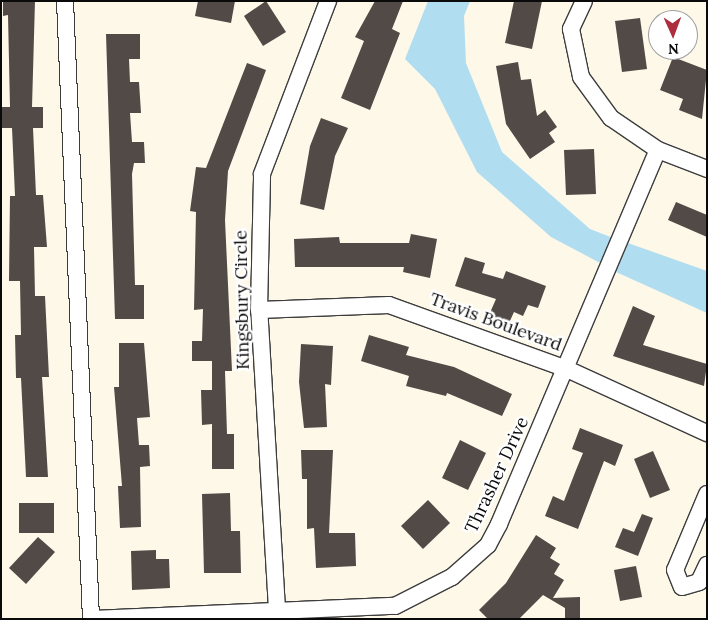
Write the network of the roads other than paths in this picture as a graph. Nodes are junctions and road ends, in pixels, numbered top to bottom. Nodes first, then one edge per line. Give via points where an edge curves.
1 (66, 1) edge
2 (328, 1) edge
3 (584, 1) edge
4 (658, 150) junction
5 (707, 169) edge
6 (259, 310) junction
7 (567, 369) junction
8 (707, 433) edge
9 (707, 494) edge
10 (707, 565) edge
11 (277, 609) junction
12 (91, 619) edge

1 - 12 street
2 - 6 street, Kingsbury Circle via 262,174
3 - 4 street via 571,29 581,77 611,118
4 - 5 street
4 - 7 street, Thrasher Drive
6 - 7 street, Travis Boulevard via 389,305
6 - 11 street, Kingsbury Circle
7 - 8 street, Travis Boulevard
7 - 11 street, Thrasher Drive via 488,545 452,577 395,606
9 - 10 street via 675,570 682,587 699,582
11 - 12 street, Thrasher Drive

